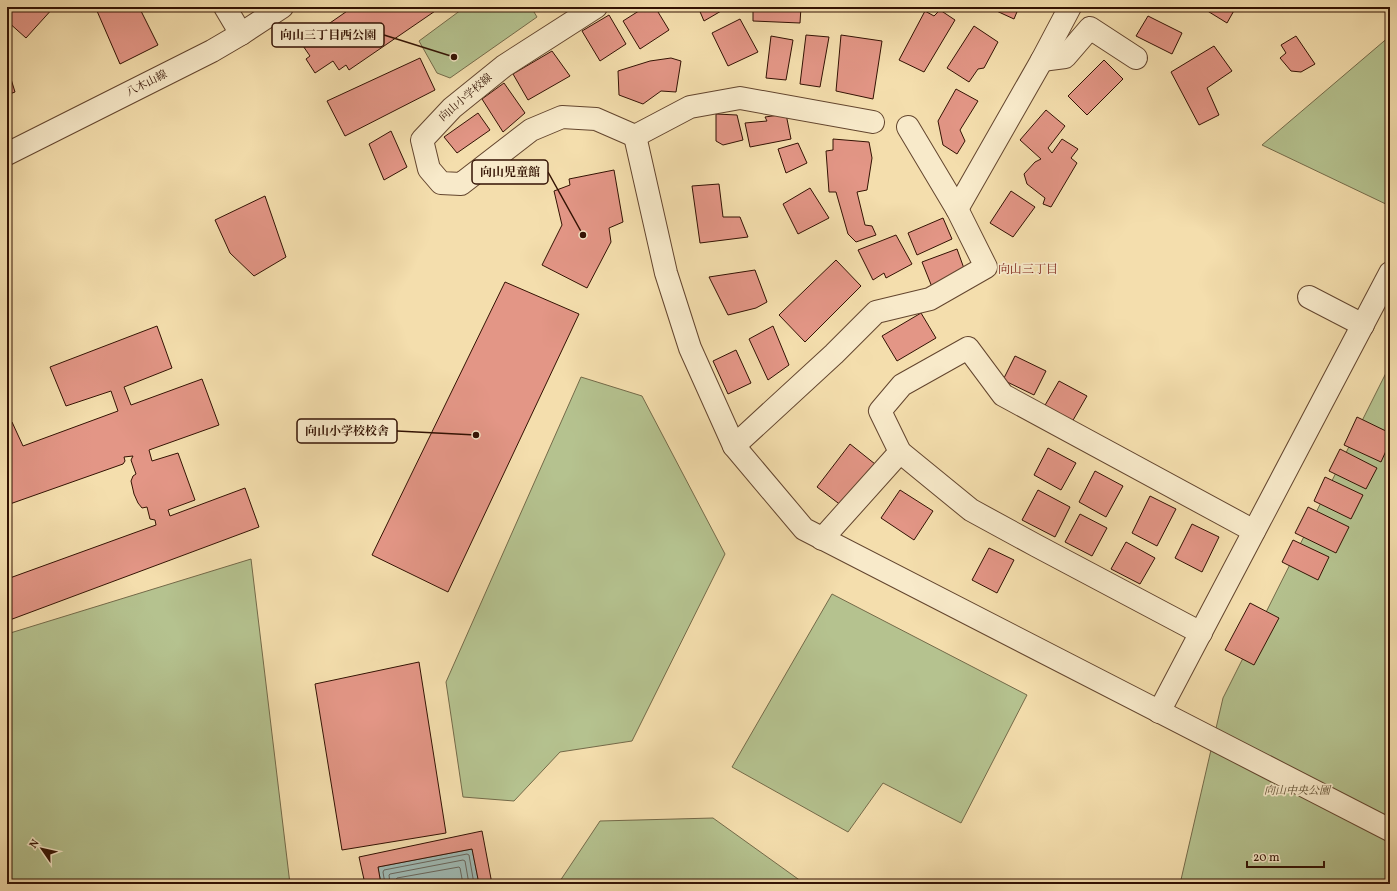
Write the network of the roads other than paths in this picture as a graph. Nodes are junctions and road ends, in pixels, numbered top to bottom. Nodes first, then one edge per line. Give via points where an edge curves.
1 (226, 7) edge
2 (282, 7) edge
3 (596, 7) edge
4 (1070, 7) edge
5 (241, 34) junction
6 (1136, 58) dead end
7 (1042, 60) junction
8 (873, 122) dead end
9 (908, 127) dead end
10 (635, 136) junction
11 (7, 154) edge
12 (957, 209) junction
13 (1390, 274) edge
14 (1309, 297) dead end
15 (1363, 325) junction
16 (734, 446) junction
17 (900, 452) junction
18 (1254, 531) junction
19 (822, 539) junction
20 (1201, 633) junction
21 (1159, 712) junction
22 (1390, 830) edge

1 - 5 street
2 - 5 street, 八木山線
3 - 10 street, 向山小学校線 via 504,66 452,108 422,140 428,169 442,183 461,184 531,130 562,117 596,119
4 - 7 street
5 - 11 street, 八木山線
6 - 7 street via 1090,28 1064,57
7 - 12 street
8 - 10 street via 740,98 690,107
9 - 12 street
10 - 16 street via 666,273 687,340
12 - 16 street via 986,267 930,299 876,312
13 - 15 street
14 - 15 street
15 - 18 street
16 - 19 street via 804,529
17 - 18 street via 880,412 902,385 968,348 1003,395
17 - 19 street
17 - 20 street via 971,510
18 - 20 street
19 - 21 street
20 - 21 street
21 - 22 street

